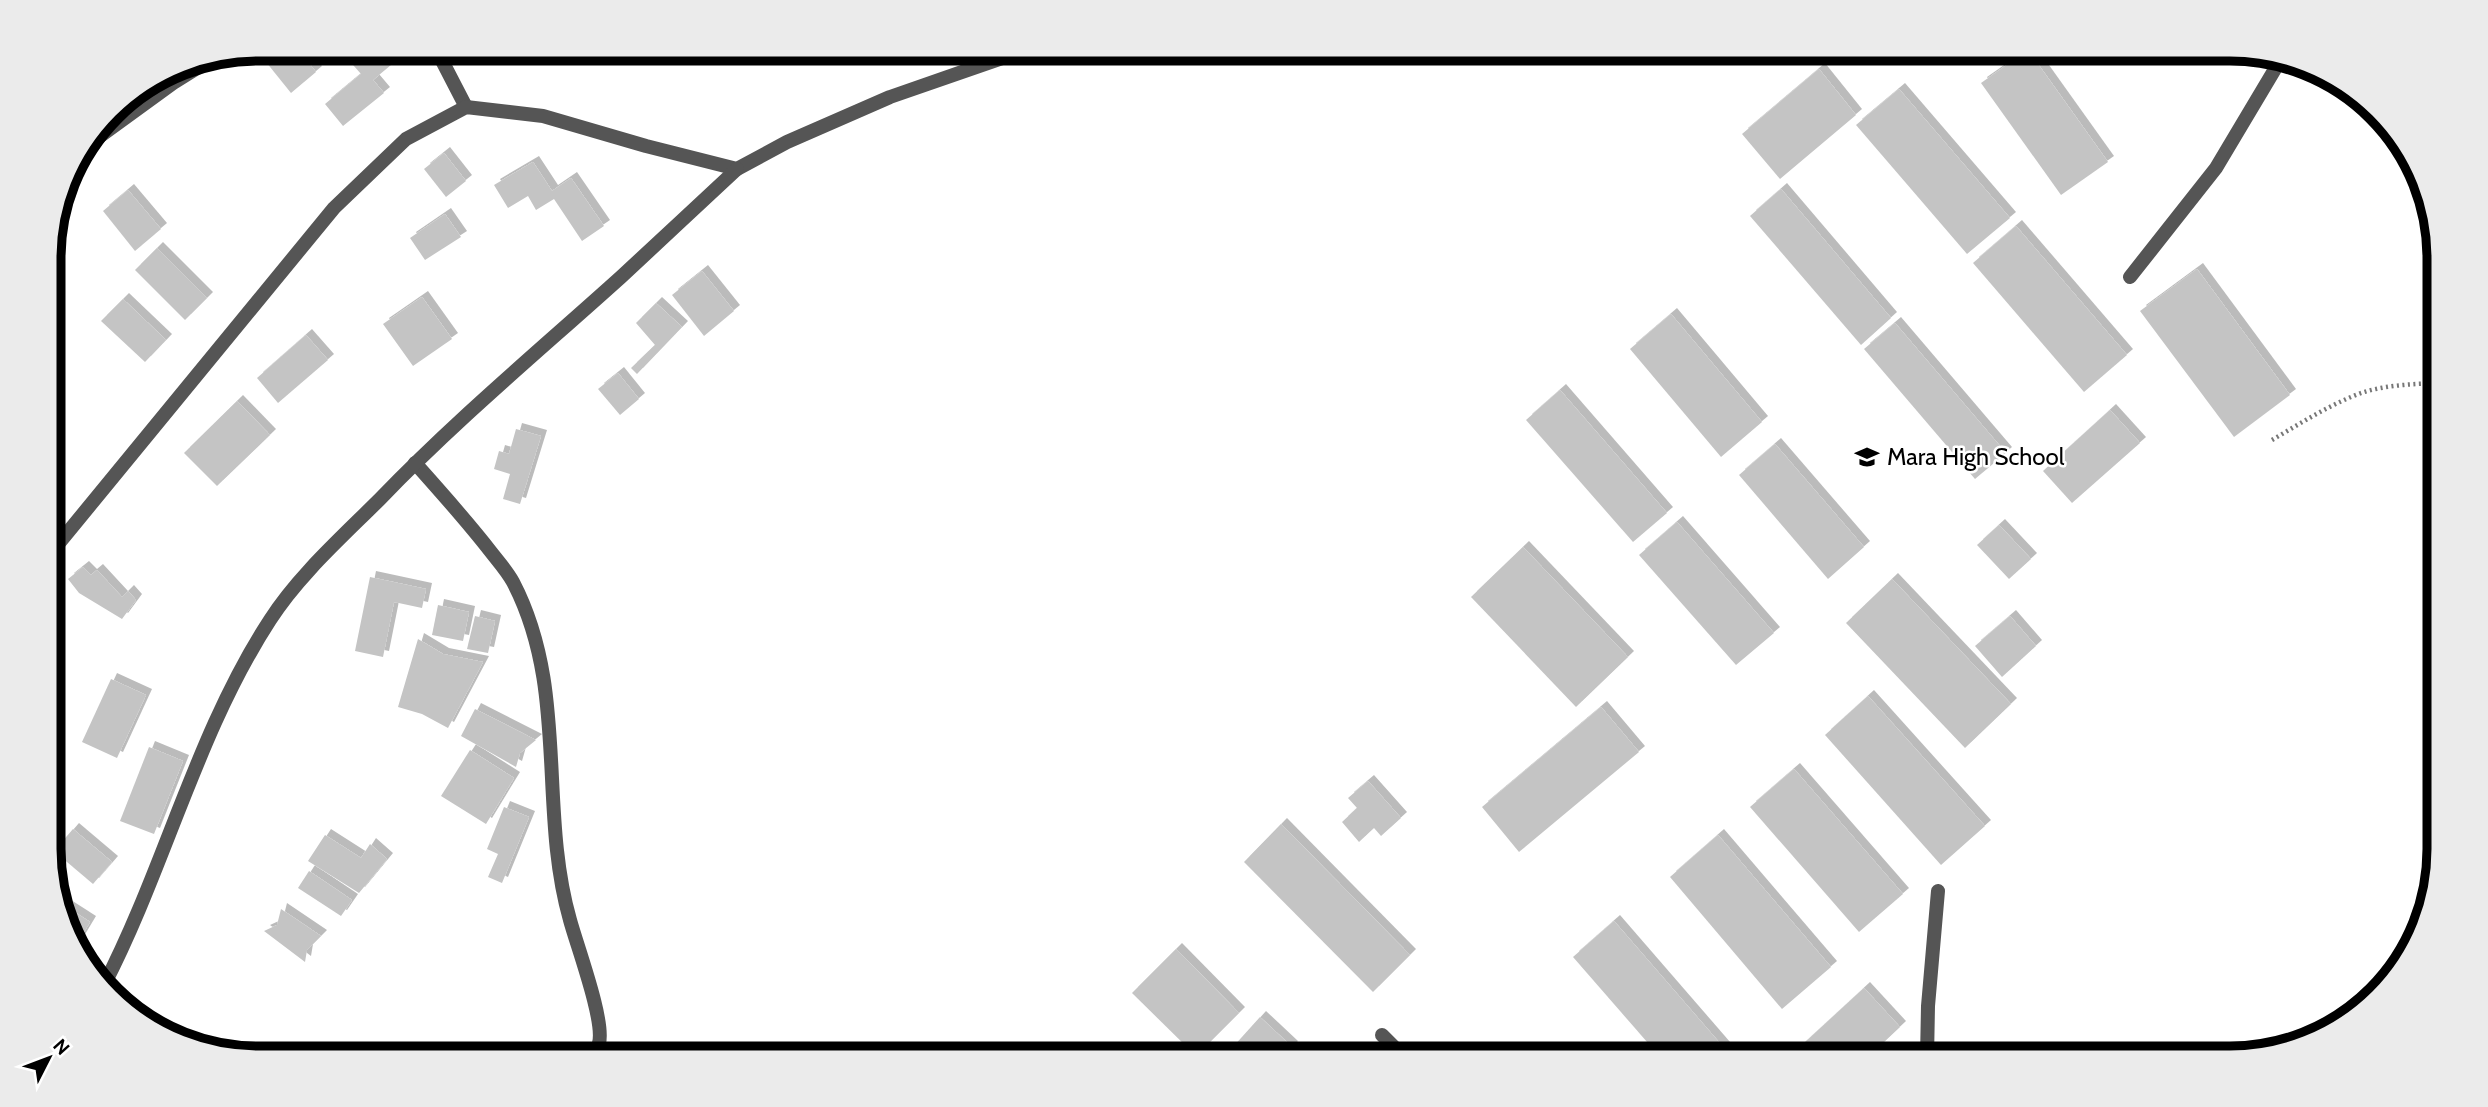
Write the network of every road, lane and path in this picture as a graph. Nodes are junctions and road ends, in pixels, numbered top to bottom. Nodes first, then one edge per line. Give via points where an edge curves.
1 (442, 61) edge
2 (994, 61) edge
3 (2276, 67) edge
4 (186, 75) edge
5 (466, 107) junction
6 (109, 130) edge
7 (737, 169) junction
8 (2130, 277) dead end
9 (2427, 383) edge
10 (2272, 440) dead end
11 (415, 463) junction
12 (62, 540) edge
13 (1938, 891) dead end
14 (109, 976) edge
15 (1382, 1035) dead end
16 (1392, 1045) edge
17 (1927, 1045) edge
18 (598, 1046) edge

1 - 5 street
2 - 7 street via 890,97
3 - 8 street via 2216,168
4 - 6 street
5 - 7 street via 543,116
5 - 12 street via 406,139 334,208
7 - 11 street
9 - 10 path via 2363,393 2318,412
11 - 14 street via 313,567 271,618 230,690 128,940
11 - 18 street via 512,580 536,636 565,902 596,1008
13 - 17 street
15 - 16 street

